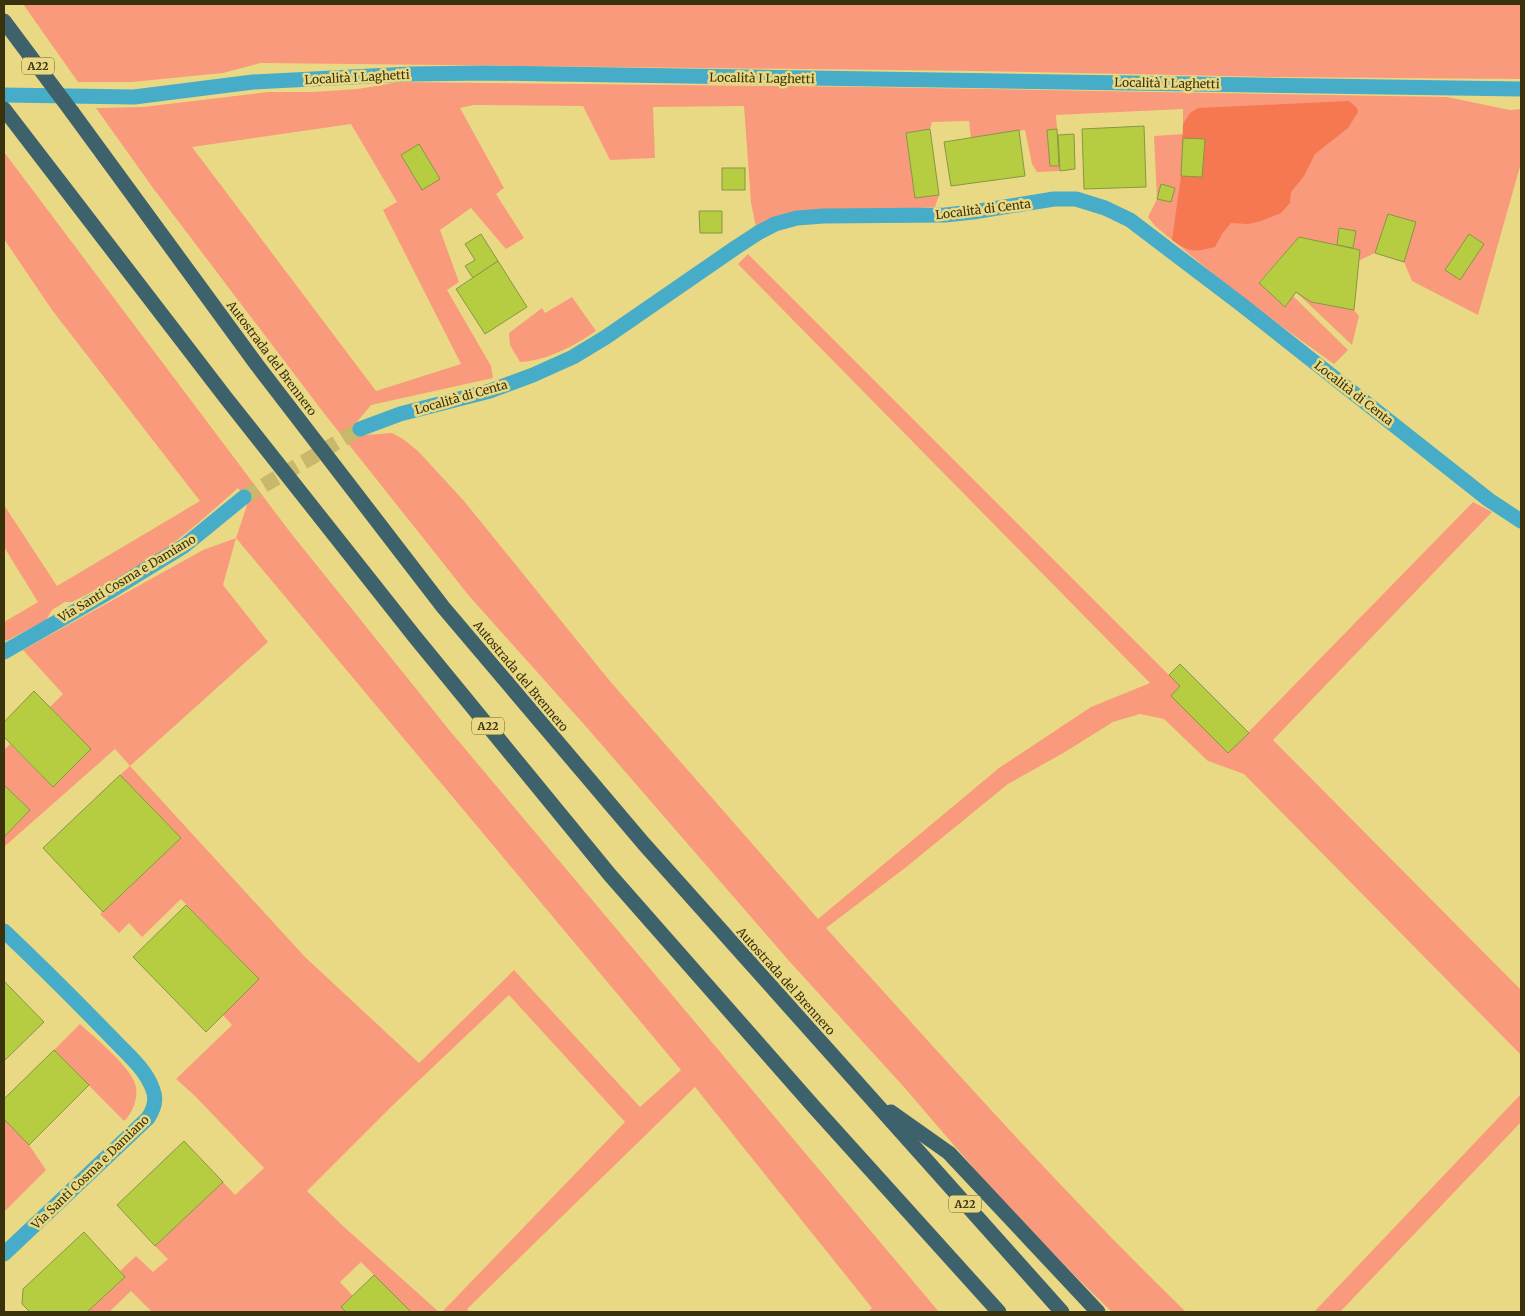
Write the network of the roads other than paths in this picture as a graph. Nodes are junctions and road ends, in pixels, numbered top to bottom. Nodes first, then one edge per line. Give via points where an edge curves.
1 (4, 21) edge
2 (1521, 88) edge
3 (4, 95) edge
4 (6, 112) edge
5 (360, 429) tunnel mouth
6 (244, 497) tunnel mouth
7 (1521, 521) edge
8 (4, 652) edge
9 (4, 931) edge
10 (867, 1095) junction
11 (4, 1254) edge
12 (999, 1312) edge
13 (1062, 1312) edge
14 (1098, 1312) edge

1 - 10 highway, Autostrada del Brennero / A22, bridge via 257,365 443,607 644,844
2 - 3 street, Località I Laghetti via 484,73 254,82 134,96
4 - 12 highway, A22 via 305,499 604,868
5 - 7 street, Località di Centa via 400,414 490,391 573,357 775,224 824,216 945,215 1054,199 1076,199 1130,220 1489,500
6 - 8 street, Via Santi Cosma e Damiano via 184,546
9 - 11 street, Via Santi Cosma e Damiano via 139,1067 154,1092 155,1102 148,1118
10 - 13 highway, Autostrada del Brennero / A22
10 - 14 highway via 949,1154

